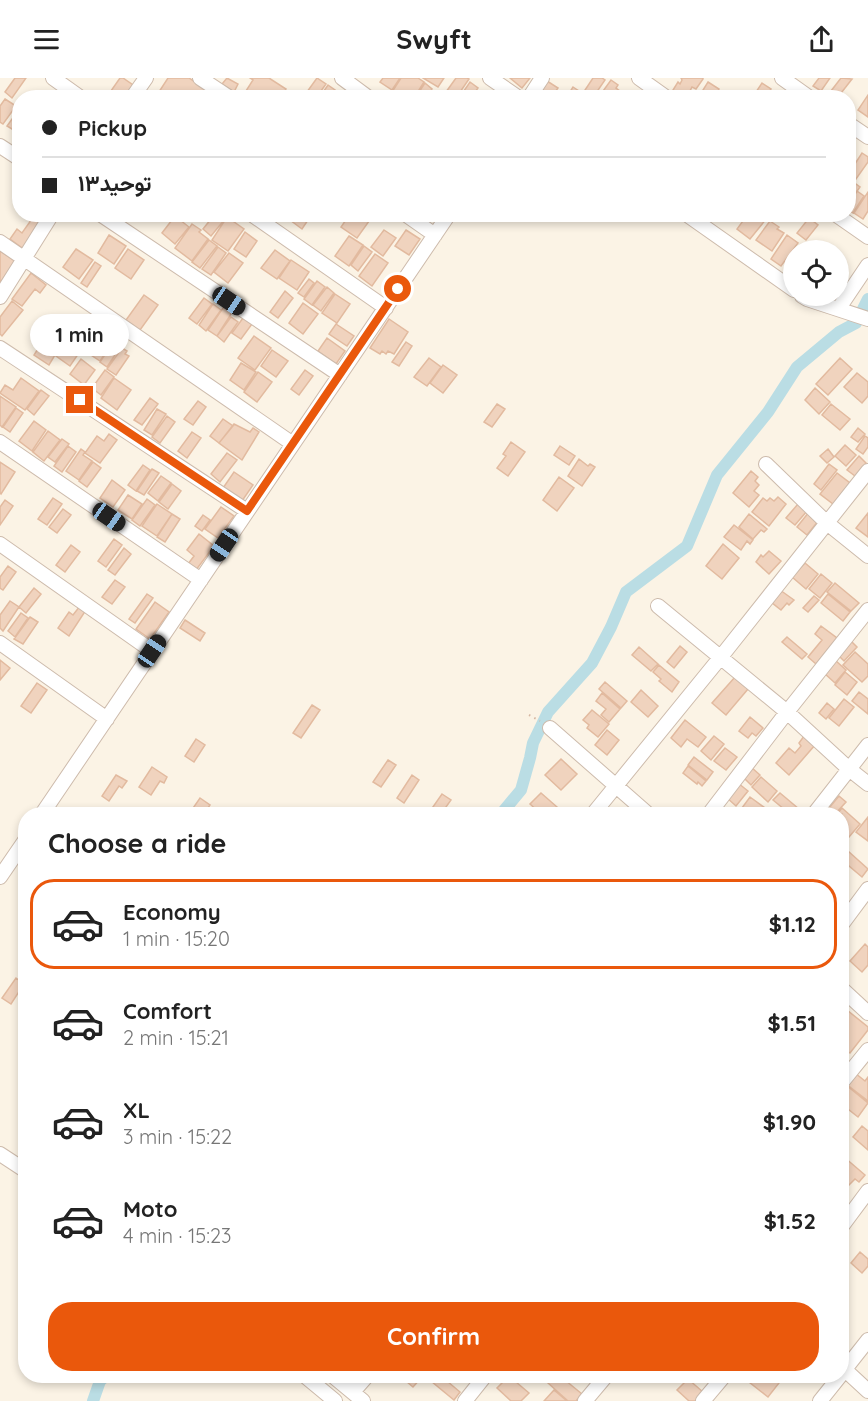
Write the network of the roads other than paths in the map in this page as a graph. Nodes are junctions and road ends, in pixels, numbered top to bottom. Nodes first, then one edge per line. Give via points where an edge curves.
1 (53, 78) edge
2 (200, 78) edge
3 (342, 78) edge
4 (490, 78) edge
5 (639, 78) edge
6 (782, 78) edge
7 (70, 90) edge
8 (218, 90) edge
9 (358, 90) edge
10 (507, 90) edge
11 (656, 90) edge
12 (799, 90) edge
13 (47, 222) edge
14 (112, 222) edge
15 (262, 222) edge
16 (416, 222) edge
17 (444, 222) edge
18 (697, 222) edge
19 (846, 222) edge
20 (435, 235) junction
21 (868, 237) edge
22 (0, 242) edge
23 (25, 259) junction
24 (868, 266) edge
25 (783, 282) edge
26 (0, 297) edge
27 (832, 306) edge
28 (386, 308) junction
29 (839, 308) junction
30 (868, 318) edge
31 (0, 348) edge
32 (340, 375) junction
33 (0, 442) edge
34 (293, 444) junction
35 (766, 464) dead end
36 (868, 471) edge
37 (247, 511) junction
38 (827, 523) junction
39 (0, 544) edge
40 (868, 556) edge
41 (201, 580) junction
42 (658, 606) dead end
43 (868, 610) edge
44 (0, 643) edge
45 (152, 651) junction
46 (720, 658) junction
47 (787, 712) junction
48 (107, 719) junction
49 (550, 728) dead end
50 (868, 745) edge
51 (849, 769) junction
52 (868, 784) edge
53 (615, 786) junction
54 (47, 807) edge
55 (598, 807) edge
56 (640, 807) edge
57 (714, 807) edge
58 (819, 807) edge
59 (18, 847) edge
60 (5, 859) edge
61 (0, 877) edge
62 (868, 889) edge
63 (849, 915) edge
64 (849, 995) edge
65 (868, 1013) edge
66 (868, 1050) edge
67 (849, 1073) edge
68 (0, 1154) edge
69 (18, 1166) edge
70 (868, 1191) edge
71 (849, 1217) edge
72 (868, 1340) edge
73 (849, 1363) edge
74 (849, 1376) edge
75 (313, 1383) edge
76 (341, 1383) edge
77 (364, 1383) edge
78 (480, 1383) edge
79 (600, 1383) edge
80 (718, 1383) edge
81 (833, 1383) edge
82 (868, 1391) edge
83 (358, 1397) edge
84 (335, 1401) edge
85 (465, 1401) edge
86 (585, 1401) edge
87 (703, 1401) edge
88 (820, 1401) edge

1 - 7 street
2 - 8 street
3 - 9 street
4 - 10 street
5 - 11 street
6 - 12 street
13 - 23 street
14 - 32 street
15 - 28 street
16 - 20 street
17 - 20 street
18 - 25 street
19 - 21 street
20 - 28 street
22 - 23 street
23 - 26 street
23 - 34 street
24 - 29 street
27 - 29 street
28 - 32 street
29 - 30 street
31 - 37 street
32 - 34 street
33 - 41 street
34 - 37 street
35 - 38 street
36 - 38 street
37 - 41 street
38 - 40 street
38 - 46 street
39 - 45 street
41 - 45 street
42 - 46 street
43 - 47 street
44 - 48 street
45 - 48 street
46 - 47 street
46 - 53 street
47 - 51 street
47 - 57 street
48 - 54 street
49 - 53 street
50 - 51 street
51 - 52 street
51 - 58 street
53 - 55 street
53 - 56 street
59 - 60 street
60 - 61 street
62 - 63 street
64 - 65 street
66 - 67 street
68 - 69 street
70 - 71 street
72 - 73 street
74 - 82 street
75 - 84 street
76 - 83 street
77 - 83 street
78 - 85 street
79 - 86 street
80 - 87 street
81 - 88 street

